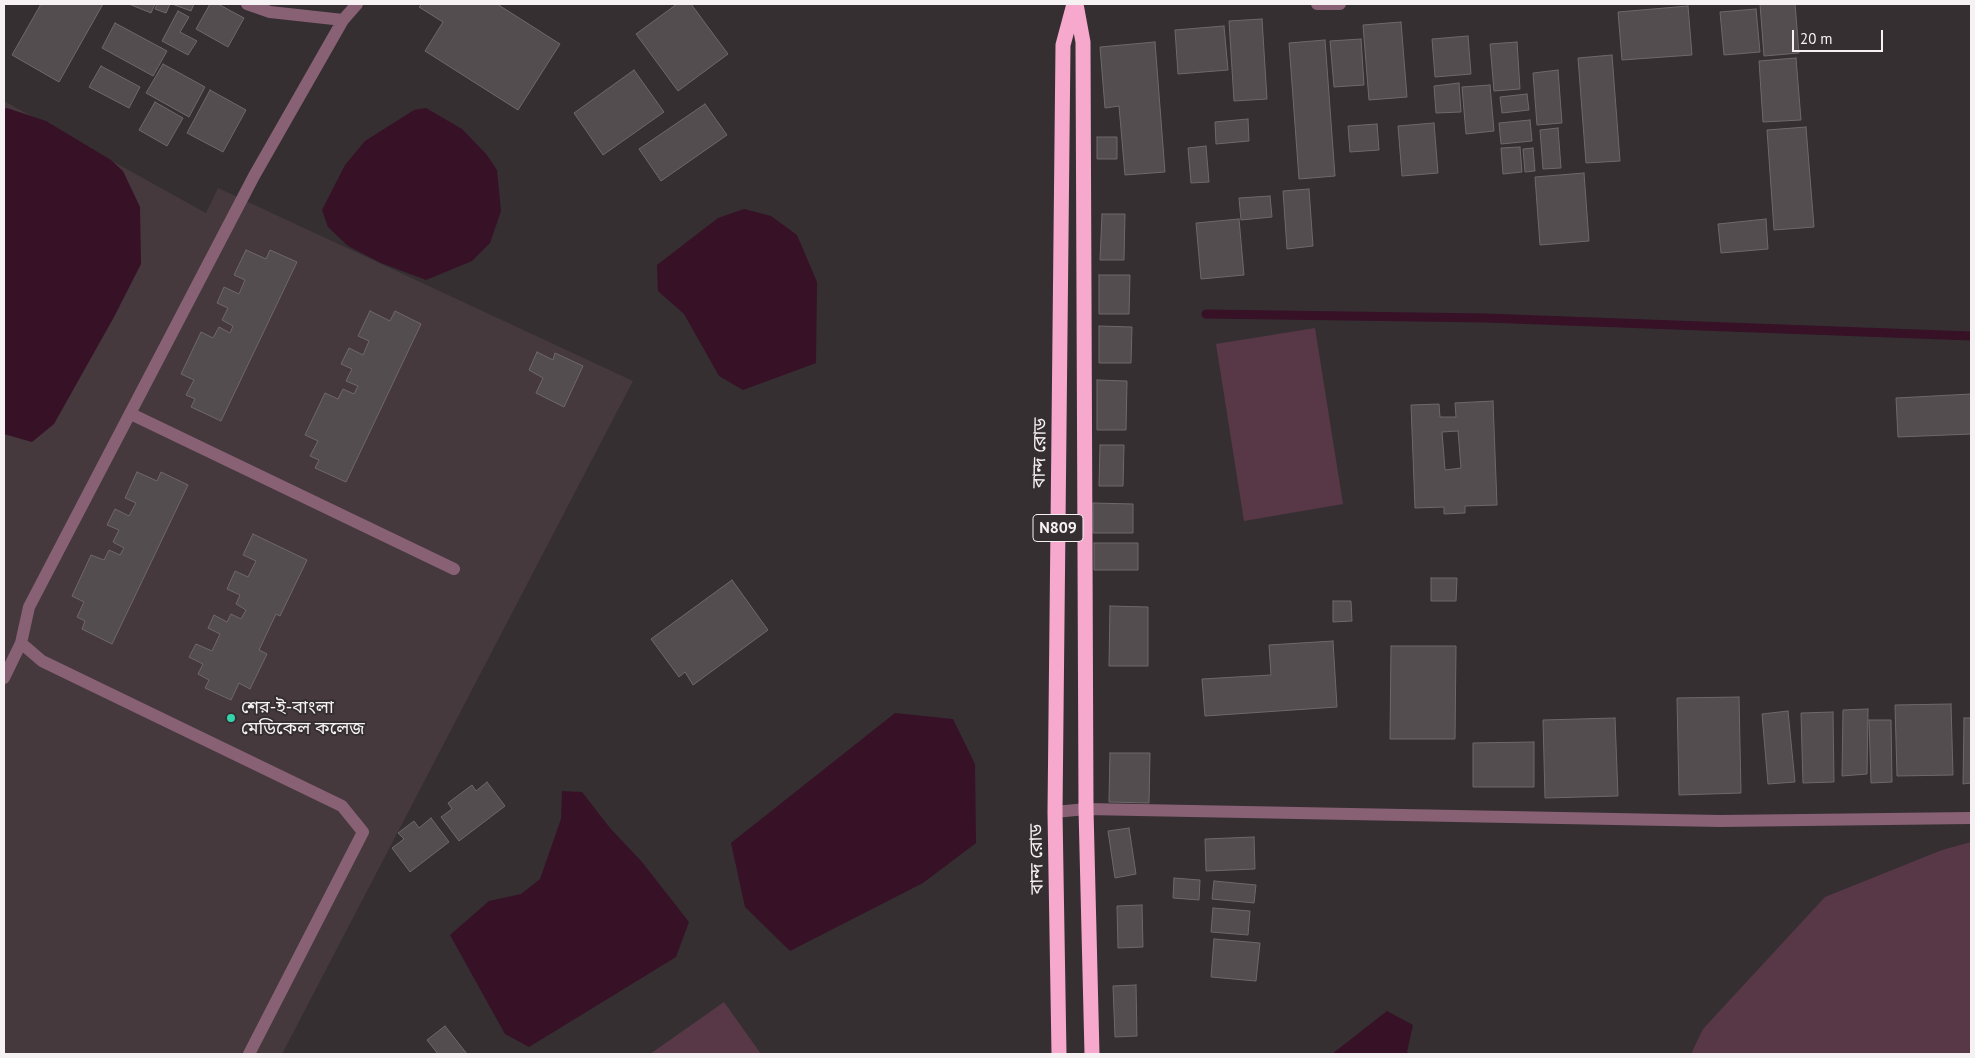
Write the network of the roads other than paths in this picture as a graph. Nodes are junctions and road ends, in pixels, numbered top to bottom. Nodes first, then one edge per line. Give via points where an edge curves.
1 (247, 4) edge
2 (357, 4) edge
3 (1075, 4) edge
4 (1317, 4) edge
5 (1340, 4) edge
6 (343, 20) junction
7 (132, 414) junction
8 (454, 570) dead end
9 (21, 643) junction
10 (4, 678) edge
11 (1086, 810) junction
12 (1055, 812) junction
13 (1971, 818) edge
14 (249, 1054) edge
15 (1059, 1054) edge
16 (1092, 1054) edge

1 - 6 street via 270,12
2 - 6 street
3 - 11 highway, বান্দ রোড / N809 via 1083,52
3 - 12 highway, বান্দ রোড / N809 via 1062,45
4 - 5 street
6 - 7 street via 254,176
7 - 8 street
7 - 9 street via 30,607
9 - 10 street
9 - 14 street via 42,662 342,806 364,832
11 - 12 street
11 - 13 street via 1720,821
11 - 16 highway, বান্দ রোড / N809
12 - 15 highway, বান্দ রোড / N809

